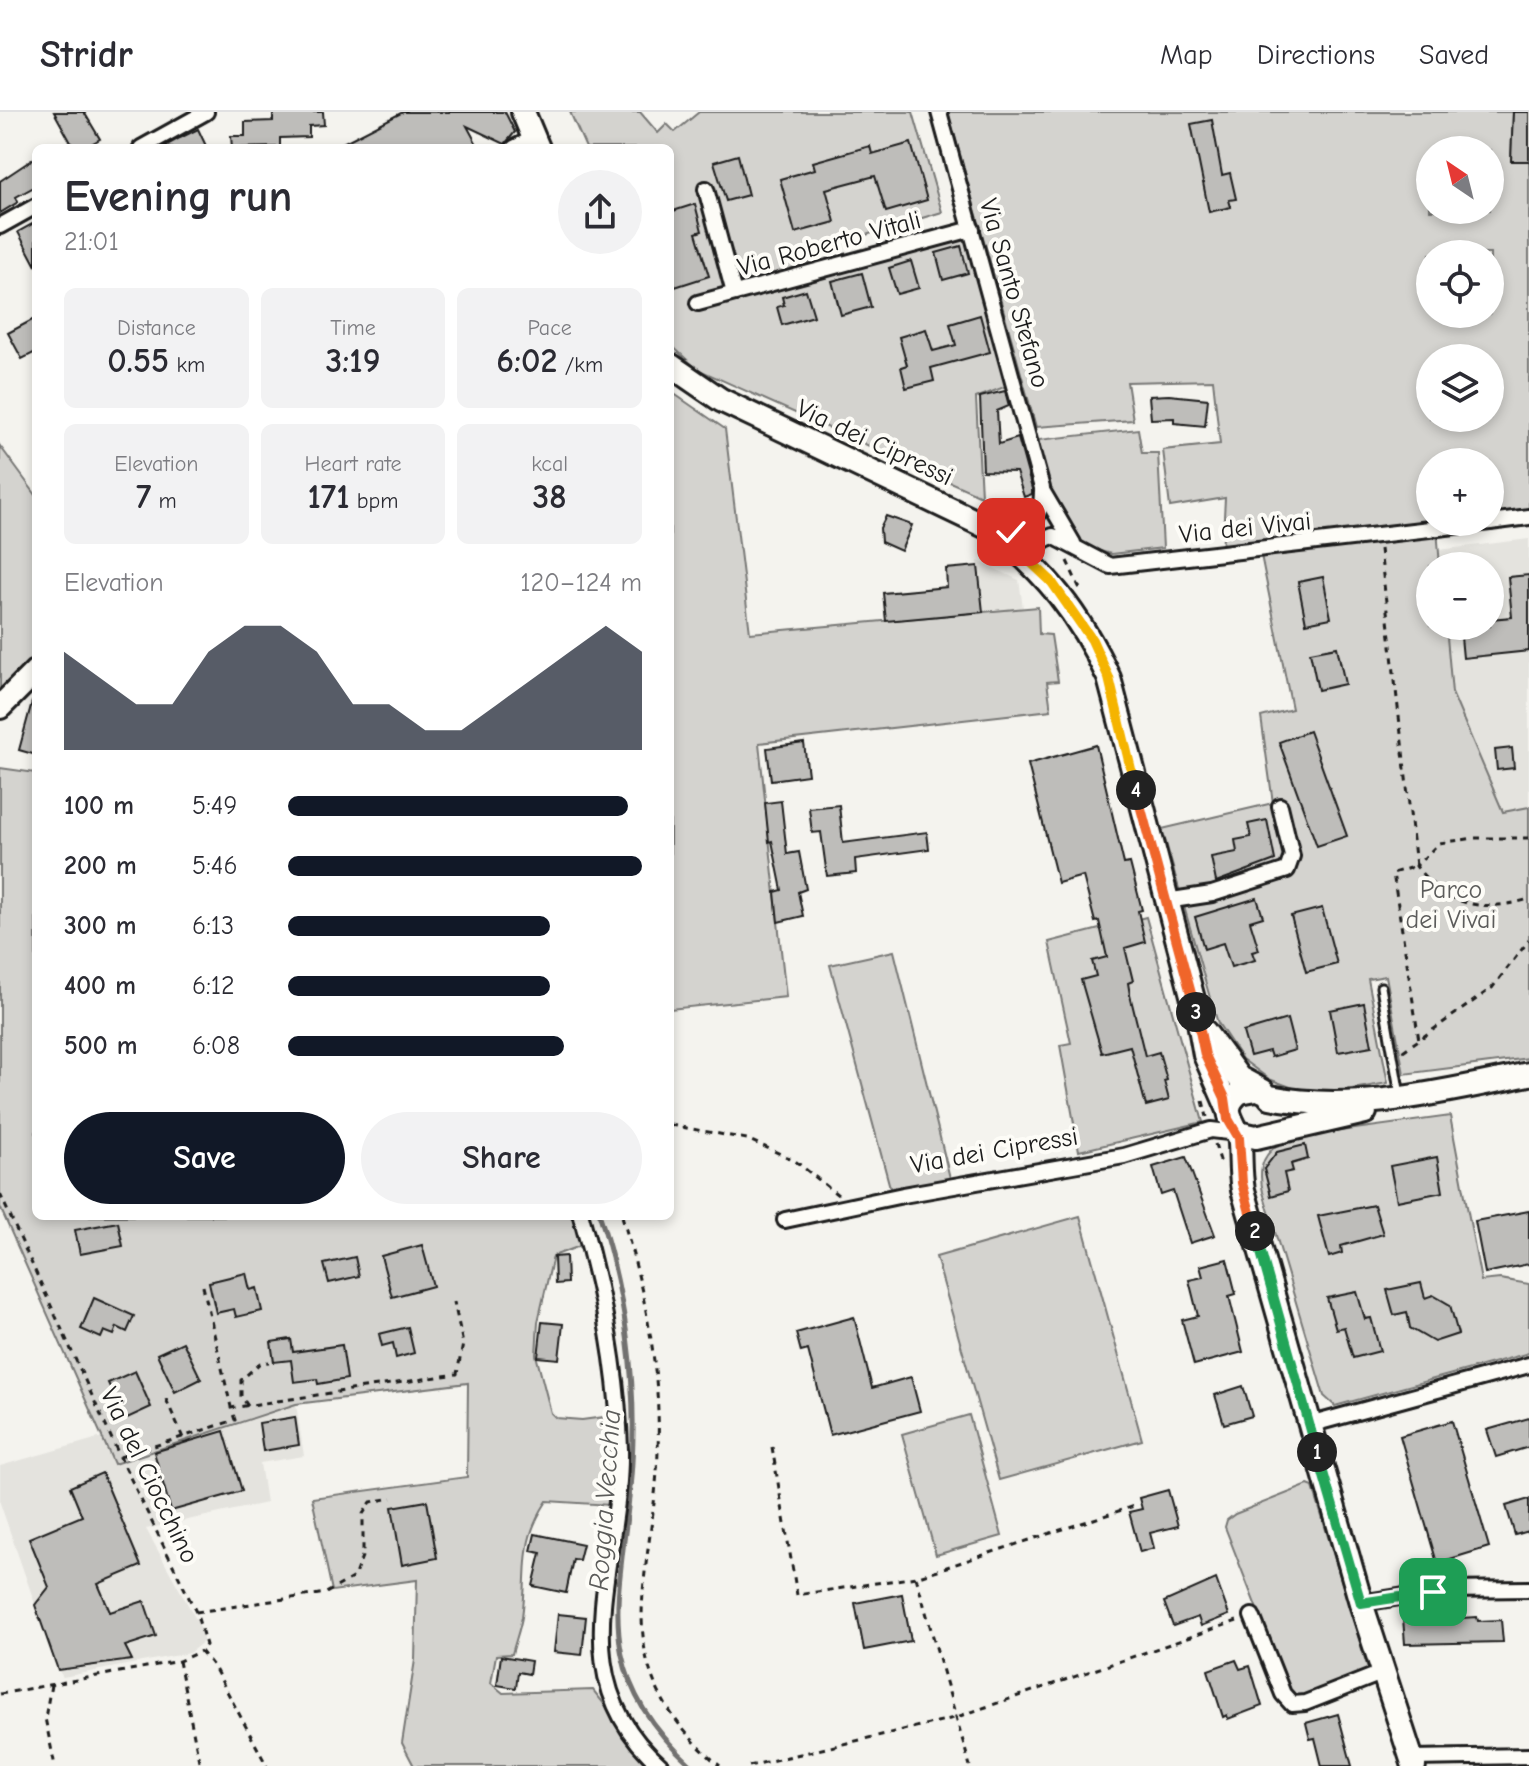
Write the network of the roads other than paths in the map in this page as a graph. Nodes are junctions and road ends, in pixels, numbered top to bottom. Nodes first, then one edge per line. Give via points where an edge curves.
1 (206, 112) edge
2 (939, 112) edge
3 (148, 144) edge
4 (706, 189) dead end
5 (32, 208) edge
6 (0, 226) edge
7 (972, 229) junction
8 (734, 293) junction
9 (698, 303) dead end
10 (674, 368) edge
11 (674, 376) edge
12 (1042, 488) junction
13 (1529, 517) edge
14 (1504, 520) edge
15 (987, 527) junction
16 (1416, 531) edge
17 (1074, 547) junction
18 (1035, 565) junction
19 (32, 675) edge
20 (1114, 706) junction
21 (0, 707) edge
22 (1280, 806) dead end
23 (1166, 901) junction
24 (1381, 987) dead end
25 (1199, 1022) junction
26 (1529, 1074) edge
27 (1462, 1088) junction
28 (1263, 1093) junction
29 (1401, 1097) junction
30 (1231, 1119) junction
31 (1266, 1133) junction
32 (1249, 1209) junction
33 (582, 1220) edge
34 (785, 1220) dead end
35 (1529, 1365) edge
36 (1309, 1425) junction
37 (1529, 1589) edge
38 (1361, 1603) junction
39 (1252, 1616) road end
40 (1384, 1672) junction
41 (1529, 1756) edge
42 (1413, 1762) edge
43 (661, 1766) edge

1 - 3 street
2 - 7 street, Via Santo Stefano
4 - 8 street
5 - 6 street
7 - 8 street, Via Roberto Vitali
7 - 12 street, Via Santo Stefano
8 - 9 street, Via Roberto Vitali
10 - 15 main road, Via dei Cipressi via 721,400
11 - 20 main road, Via dei Cipressi via 730,412 994,545 1028,572 1069,619
12 - 15 street via 1040,514 1028,528 1011,532
12 - 17 street, Via Santo Stefano
13 - 14 street, Via dei Vivai
15 - 18 main road, Via dei Cipressi
16 - 17 street, Via dei Vivai via 1110,566
17 - 18 street via 1053,536 1044,539 1033,553
18 - 20 main road, Via dei Cipressi via 1092,640 1109,678
19 - 21 main road
20 - 23 main road, Via dei Cipressi
22 - 23 street via 1292,856 1287,870 1212,894
23 - 25 main road, Via dei Cipressi
24 - 29 lane
25 - 28 main road, Via dei Cipressi via 1239,1078
25 - 30 main road, Via dei Cipressi via 1202,1049
26 - 27 main road
27 - 29 main road
27 - 31 main road
28 - 29 main road via 1319,1104
28 - 30 main road via 1240,1092
28 - 31 main road via 1276,1114
30 - 31 main road via 1248,1137
30 - 32 main road
30 - 34 street, Via dei Cipressi via 1124,1156
31 - 32 main road via 1250,1167
32 - 36 main road
33 - 43 street via 605,1304 619,1417 616,1509 601,1605 602,1657 622,1718
35 - 36 street
36 - 38 main road
37 - 38 street via 1455,1589
38 - 40 main road
39 - 40 street via 1283,1694 1292,1704
40 - 42 main road
41 - 42 street

